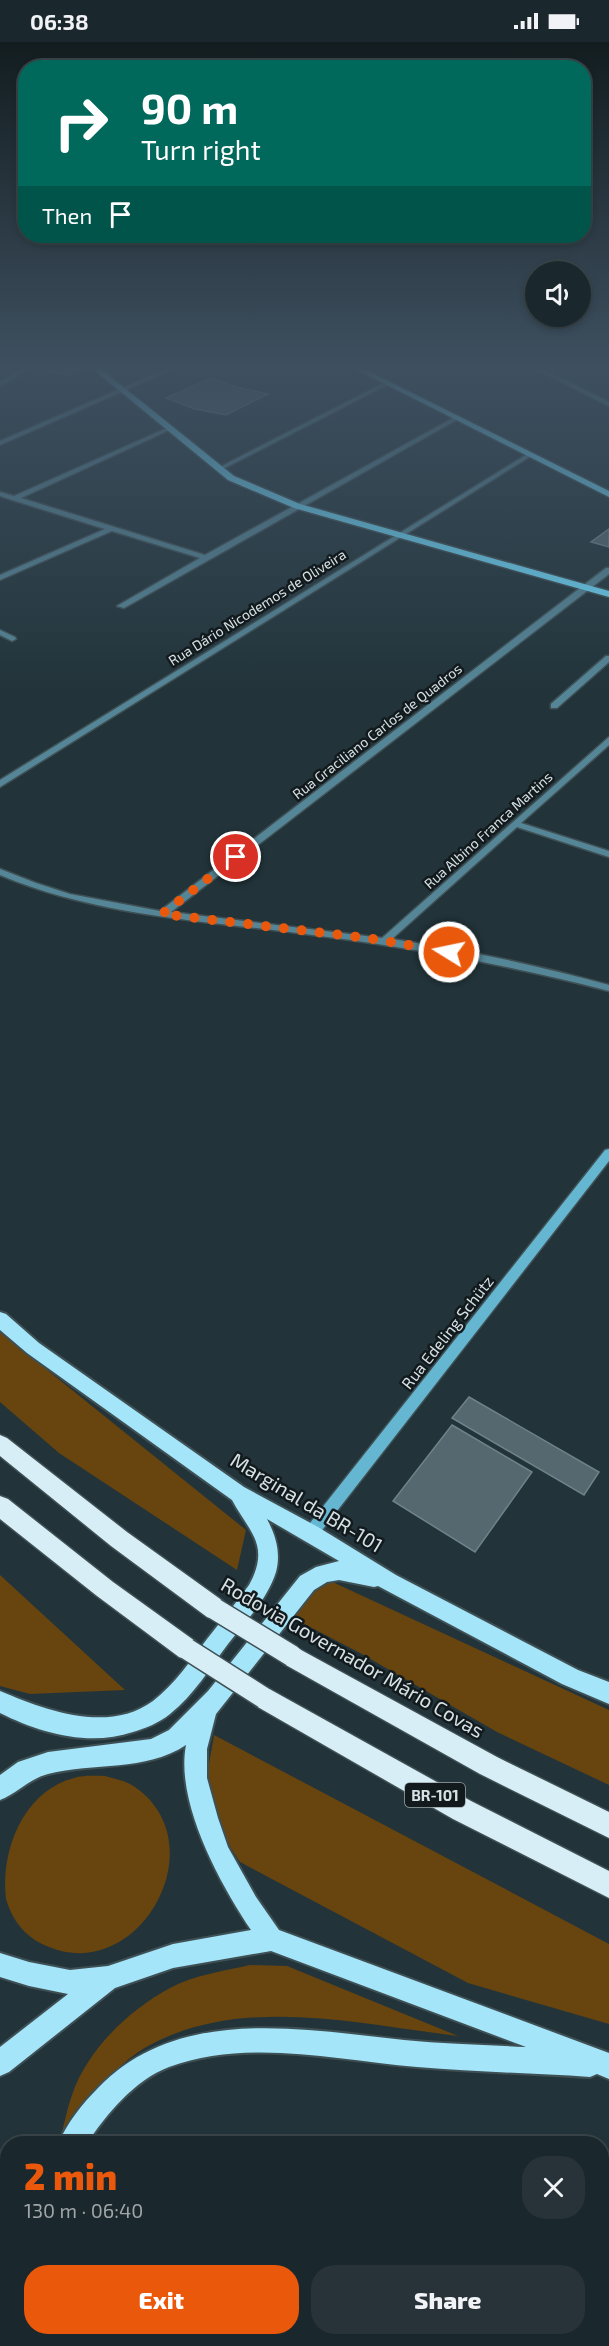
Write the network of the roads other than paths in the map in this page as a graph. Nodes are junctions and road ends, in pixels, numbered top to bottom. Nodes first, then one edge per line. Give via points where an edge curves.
1 (64, 477) edge
2 (232, 477) edge
3 (351, 477) edge
4 (493, 477) edge
5 (576, 477) edge
6 (608, 492) edge
7 (0, 494) edge
8 (14, 499) junction
9 (297, 506) junction
10 (111, 529) junction
11 (399, 535) junction
12 (207, 558) junction
13 (609, 570) edge
14 (0, 578) edge
15 (586, 587) junction
16 (609, 594) edge
17 (121, 606) dead end
18 (0, 633) edge
19 (12, 639) dead end
20 (609, 658) edge
21 (554, 706) dead end
22 (609, 740) edge
23 (0, 784) edge
24 (515, 824) junction
25 (609, 854) edge
26 (0, 872) edge
27 (162, 914) junction
28 (385, 940) junction
29 (609, 988) edge
30 (609, 1153) edge
31 (0, 1319) edge
32 (0, 1444) edge
33 (237, 1493) junction
34 (0, 1506) edge
35 (311, 1533) junction
36 (390, 1582) junction
37 (609, 1693) edge
38 (0, 1702) edge
39 (207, 1708) junction
40 (0, 1789) edge
41 (609, 1825) edge
42 (609, 1885) edge
43 (271, 1939) junction
44 (0, 1965) edge
45 (108, 1978) junction
46 (0, 2063) edge
47 (608, 2065) edge
48 (77, 2136) edge

1 - 8 street
2 - 9 main road
3 - 9 street
4 - 11 street, Rua Dário Nicodemos de Oliveira
5 - 6 main road
7 - 8 street
8 - 10 street
9 - 11 main road
9 - 12 street
10 - 12 street
10 - 14 street
11 - 15 main road
11 - 23 street, Rua Dário Nicodemos de Oliveira
12 - 17 street
13 - 15 street, Rua Graciliano Carlos de Quadros
15 - 16 main road
15 - 27 street, Rua Graciliano Carlos de Quadros
18 - 19 street
20 - 21 street
22 - 24 street, Rua Albino Franca Martins
24 - 25 street
24 - 28 street, Rua Albino Franca Martins
26 - 27 street via 65,894
27 - 28 street
28 - 29 street via 517,963
30 - 35 main road, Rua Edeling Schütz
31 - 33 highway, Marginal da BR-101 via 33,1348
32 - 41 highway, Rodovia Governador Mário Covas, bridge via 215,1609 425,1731
33 - 35 highway, Marginal da BR-101
33 - 38 highway via 261,1528 268,1546 268,1566 260,1587 179,1691 151,1715 124,1724 53,1724
34 - 42 highway, BR-101, bridge via 186,1649 264,1698 462,1810
35 - 36 highway, Marginal da BR-101
36 - 37 highway, Marginal da BR-101 via 570,1677
36 - 39 highway via 340,1570 318,1573
39 - 40 highway via 164,1746 25,1770
39 - 43 highway via 198,1739 195,1771 204,1813 220,1859
43 - 45 highway via 173,1956
43 - 47 highway
44 - 45 highway via 70,1982
45 - 46 highway
47 - 48 highway via 282,2042 221,2043 167,2055 141,2069 97,2108

